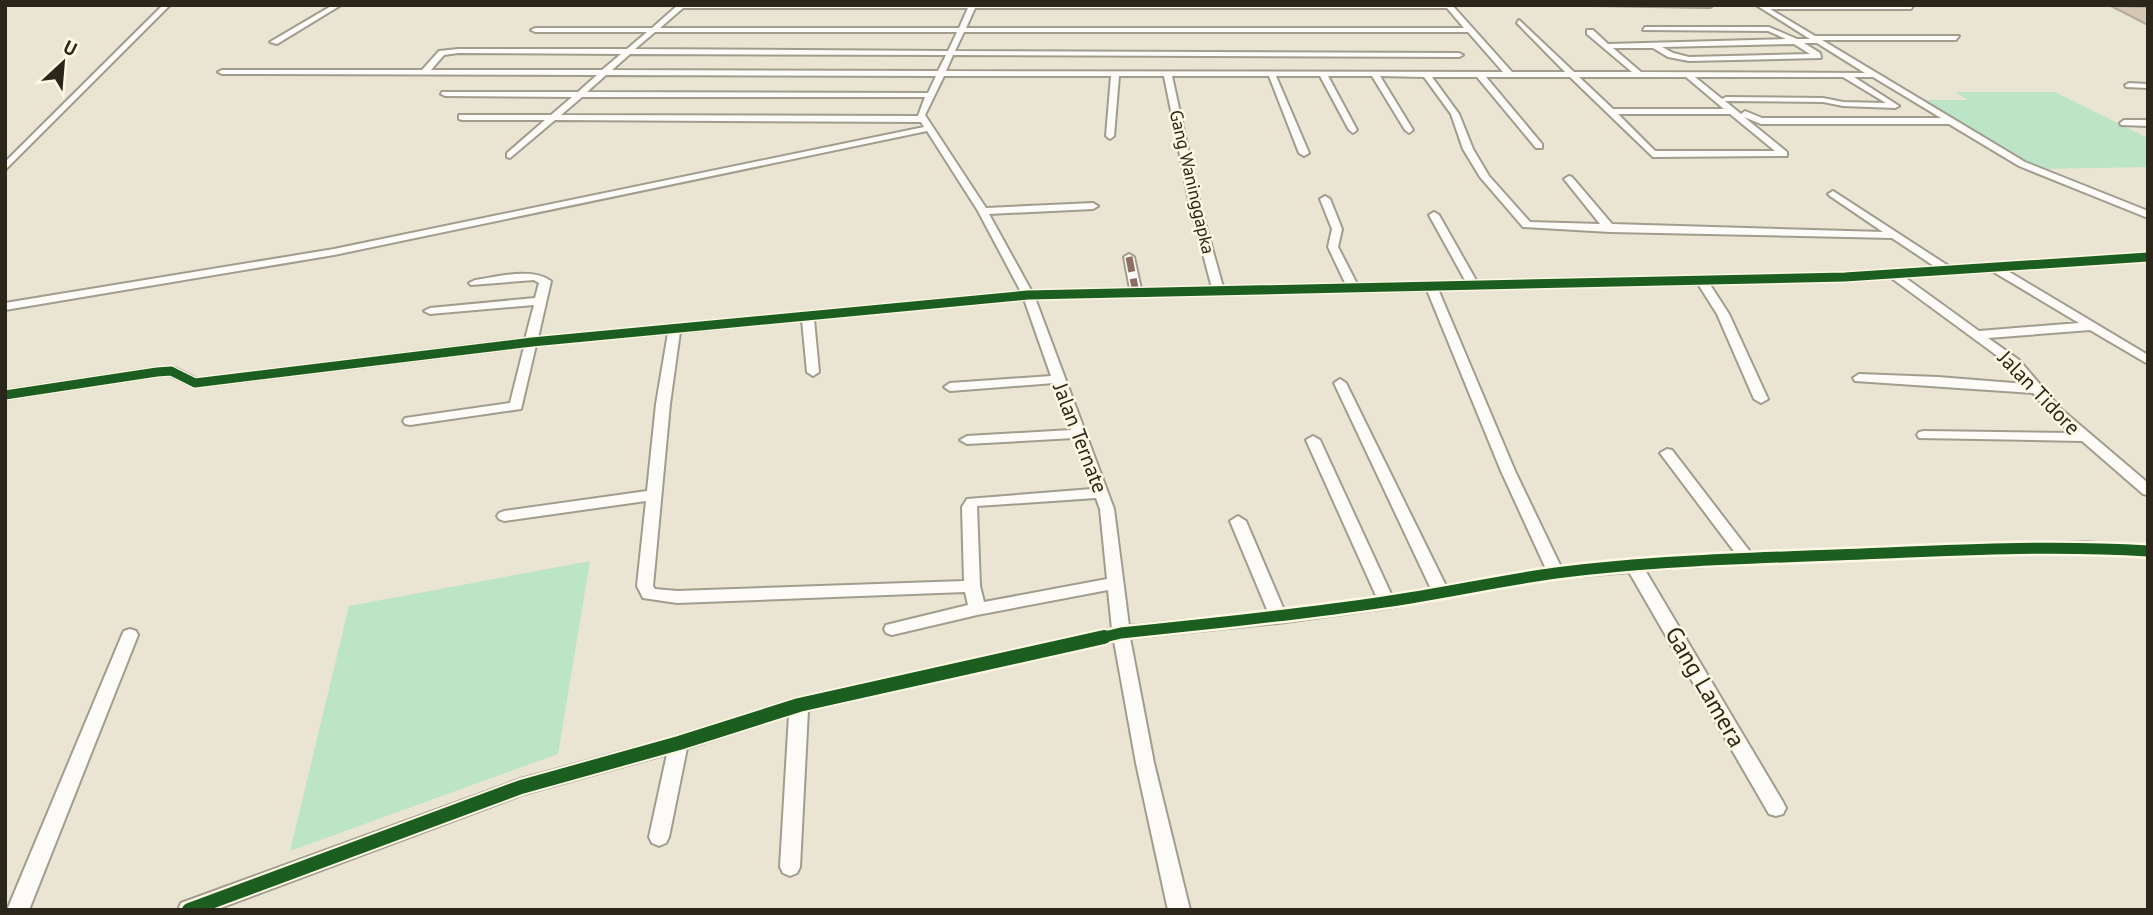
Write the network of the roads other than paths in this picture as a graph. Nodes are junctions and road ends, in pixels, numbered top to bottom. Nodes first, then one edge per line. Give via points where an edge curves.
1 (167, 5) edge
2 (338, 5) edge
3 (1592, 5) edge
4 (1682, 5) edge
5 (1710, 5) edge
6 (681, 6) edge
7 (972, 6) edge
8 (1449, 6) edge
9 (1760, 6) edge
10 (1911, 7) edge
11 (1518, 22) dead end
12 (1288, 29) junction
13 (1645, 29) dead end
14 (535, 30) dead end
15 (654, 30) junction
16 (962, 30) junction
17 (1469, 30) junction
18 (1590, 32) dead end
19 (1292, 38) dead end
20 (1956, 38) dead end
21 (1814, 40) junction
22 (1794, 41) junction
23 (274, 42) dead end
24 (1607, 46) junction
25 (1654, 46) junction
26 (1297, 47) dead end
27 (628, 52) junction
28 (950, 54) junction
29 (1287, 55) junction
30 (1301, 55) junction
31 (1459, 55) dead end
32 (222, 72) dead end
33 (424, 73) junction
34 (604, 73) junction
35 (940, 74) junction
36 (1115, 75) junction
37 (1168, 75) junction
38 (1272, 75) junction
39 (1296, 75) junction
40 (1323, 75) junction
41 (1375, 75) junction
42 (1427, 75) junction
43 (1480, 75) junction
44 (1510, 75) junction
45 (1574, 75) junction
46 (1640, 75) junction
47 (1692, 75) junction
48 (1845, 75) junction
49 (1872, 75) junction
50 (2129, 85) dead end
51 (2148, 86) edge
52 (445, 94) dead end
53 (581, 94) junction
54 (929, 96) junction
55 (1726, 99) junction
56 (1895, 106) junction
57 (1732, 111) junction
58 (1609, 112) junction
59 (462, 117) dead end
60 (554, 117) junction
61 (921, 119) junction
62 (1925, 121) junction
63 (1948, 121) junction
64 (2124, 123) dead end
65 (2148, 123) edge
66 (930, 128) junction
67 (1353, 130) dead end
68 (1409, 130) dead end
69 (1110, 136) dead end
70 (1539, 146) dead end
71 (1304, 153) dead end
72 (510, 155) dead end
73 (5, 167) edge
74 (1569, 179) dead end
75 (1832, 194) dead end
76 (1325, 199) dead end
77 (1093, 206) dead end
78 (983, 211) junction
79 (1434, 215) dead end
80 (2148, 215) edge
81 (1610, 229) junction
82 (1892, 235) junction
83 (1129, 257) dead end
84 (2148, 257) edge
85 (1996, 268) junction
86 (1948, 270) junction
87 (1894, 275) junction
88 (1703, 282) junction
89 (475, 283) dead end
90 (1473, 284) junction
91 (1431, 285) junction
92 (1352, 286) junction
93 (1218, 289) junction
94 (1136, 293) junction
95 (1028, 295) junction
96 (540, 301) junction
97 (5, 307) edge
98 (430, 311) dead end
99 (808, 316) junction
100 (675, 327) junction
101 (2091, 327) junction
102 (1978, 335) junction
103 (532, 342) junction
104 (2148, 360) edge
105 (813, 372) dead end
106 (1859, 378) dead end
107 (1058, 379) junction
108 (1340, 383) dead end
109 (950, 387) dead end
110 (2035, 389) junction
111 (5, 395) edge
112 (1761, 399) dead end
113 (410, 421) dead end
114 (1079, 434) junction
115 (1924, 435) dead end
116 (2082, 437) junction
117 (967, 440) dead end
118 (1313, 440) dead end
119 (1667, 453) dead end
120 (2148, 492) edge
121 (1101, 494) junction
122 (654, 495) junction
123 (504, 516) dead end
124 (1238, 521) dead end
125 (2148, 551) edge
126 (1747, 558) junction
127 (1634, 566) junction
128 (1556, 573) junction
129 (1115, 583) junction
130 (972, 586) junction
131 (1441, 593) junction
132 (1387, 602) junction
133 (977, 609) junction
134 (1278, 617) junction
135 (892, 629) dead end
136 (1121, 633) junction
137 (130, 635) dead end
138 (799, 705) junction
139 (679, 743) junction
140 (1776, 808) dead end
141 (659, 837) dead end
142 (790, 867) dead end
143 (18, 910) edge
144 (189, 910) edge
145 (1179, 910) edge

1 - 73 street
2 - 23 street
3 - 4 street
4 - 5 street
6 - 7 street
6 - 15 street
7 - 8 street
7 - 16 street
8 - 17 street
9 - 10 street
9 - 21 street
11 - 45 street
12 - 16 street
12 - 17 street
12 - 19 street
13 - 22 street via 1767,29
14 - 15 street
15 - 16 street
15 - 27 street
16 - 28 street
17 - 44 street
18 - 24 street
20 - 21 street
21 - 22 street
21 - 49 street
22 - 25 street
22 - 25 street via 1818,56 1689,59
24 - 25 street
24 - 46 street
26 - 30 street
27 - 28 street
27 - 33 street via 445,51
27 - 34 street
28 - 29 street
28 - 35 street
29 - 30 street
29 - 39 street
30 - 31 street
32 - 33 street
33 - 34 street
34 - 35 street
34 - 53 street
35 - 36 street
35 - 54 street
36 - 37 street
36 - 69 street
37 - 38 street
37 - 93 street, Gang Waninggapka
38 - 39 street
38 - 71 street
39 - 40 street
40 - 41 street
40 - 67 street
41 - 42 street
41 - 68 street
42 - 43 street
42 - 81 street via 1455,114 1485,177 1527,225
43 - 44 street
43 - 70 street
44 - 45 street
45 - 46 street
45 - 58 street
46 - 47 street
47 - 48 street
47 - 55 street
47 - 57 street
48 - 49 street
48 - 56 street
49 - 63 street
50 - 51 street
52 - 53 street
53 - 54 street
53 - 60 street
54 - 61 street
55 - 56 street
55 - 62 street via 1757,121
56 - 62 street
57 - 58 street
57 - 58 street via 1784,155 1654,154
59 - 60 street
60 - 61 street
60 - 72 street
61 - 66 street, Jalan Ternate
62 - 63 street
63 - 80 street via 2022,164
64 - 65 street
66 - 78 street, Jalan Ternate
66 - 97 street via 347,250
74 - 81 street
75 - 82 street
76 - 92 street via 1337,229 1333,247
77 - 78 street
78 - 95 street, Jalan Ternate
79 - 90 street
81 - 82 street
82 - 86 street
83 - 94 street
84 - 85 street
85 - 86 street
85 - 101 street
86 - 87 street
87 - 88 street
87 - 102 street, Jalan Tidore
88 - 90 street
88 - 112 street via 1723,313
89 - 96 street via 542,278
90 - 91 street
91 - 92 street
91 - 128 street
92 - 93 street
93 - 94 street
94 - 95 street
95 - 99 street
95 - 107 street, Jalan Ternate
96 - 98 street
96 - 103 street
99 - 100 street
99 - 105 street
100 - 103 street
100 - 122 street
101 - 102 street
101 - 104 street
102 - 110 street, Jalan Tidore via 2015,363
103 - 111 street via 195,383 171,371 157,372
103 - 113 street via 516,406
106 - 110 street
107 - 109 street
107 - 114 street, Jalan Ternate
108 - 131 street
110 - 116 street, Jalan Tidore
114 - 117 street
114 - 121 street, Jalan Ternate
115 - 116 street
116 - 120 street, Jalan Tidore
118 - 132 street
119 - 126 street
121 - 129 street, Jalan Ternate via 1112,540
121 - 130 street via 972,502
122 - 123 street
122 - 130 street via 645,586 649,594
124 - 134 street
125 - 126 street via 2084,547
126 - 127 street
127 - 128 street
127 - 140 street, Gang Lamera
128 - 131 street
129 - 133 street
129 - 136 street, Jalan Ternate
130 - 133 street
131 - 132 street
132 - 134 street
133 - 135 street
134 - 136 street
136 - 138 street
136 - 145 street, Jalan Ternate
137 - 143 street
138 - 139 street
138 - 142 street
139 - 141 street
139 - 144 street via 521,787

